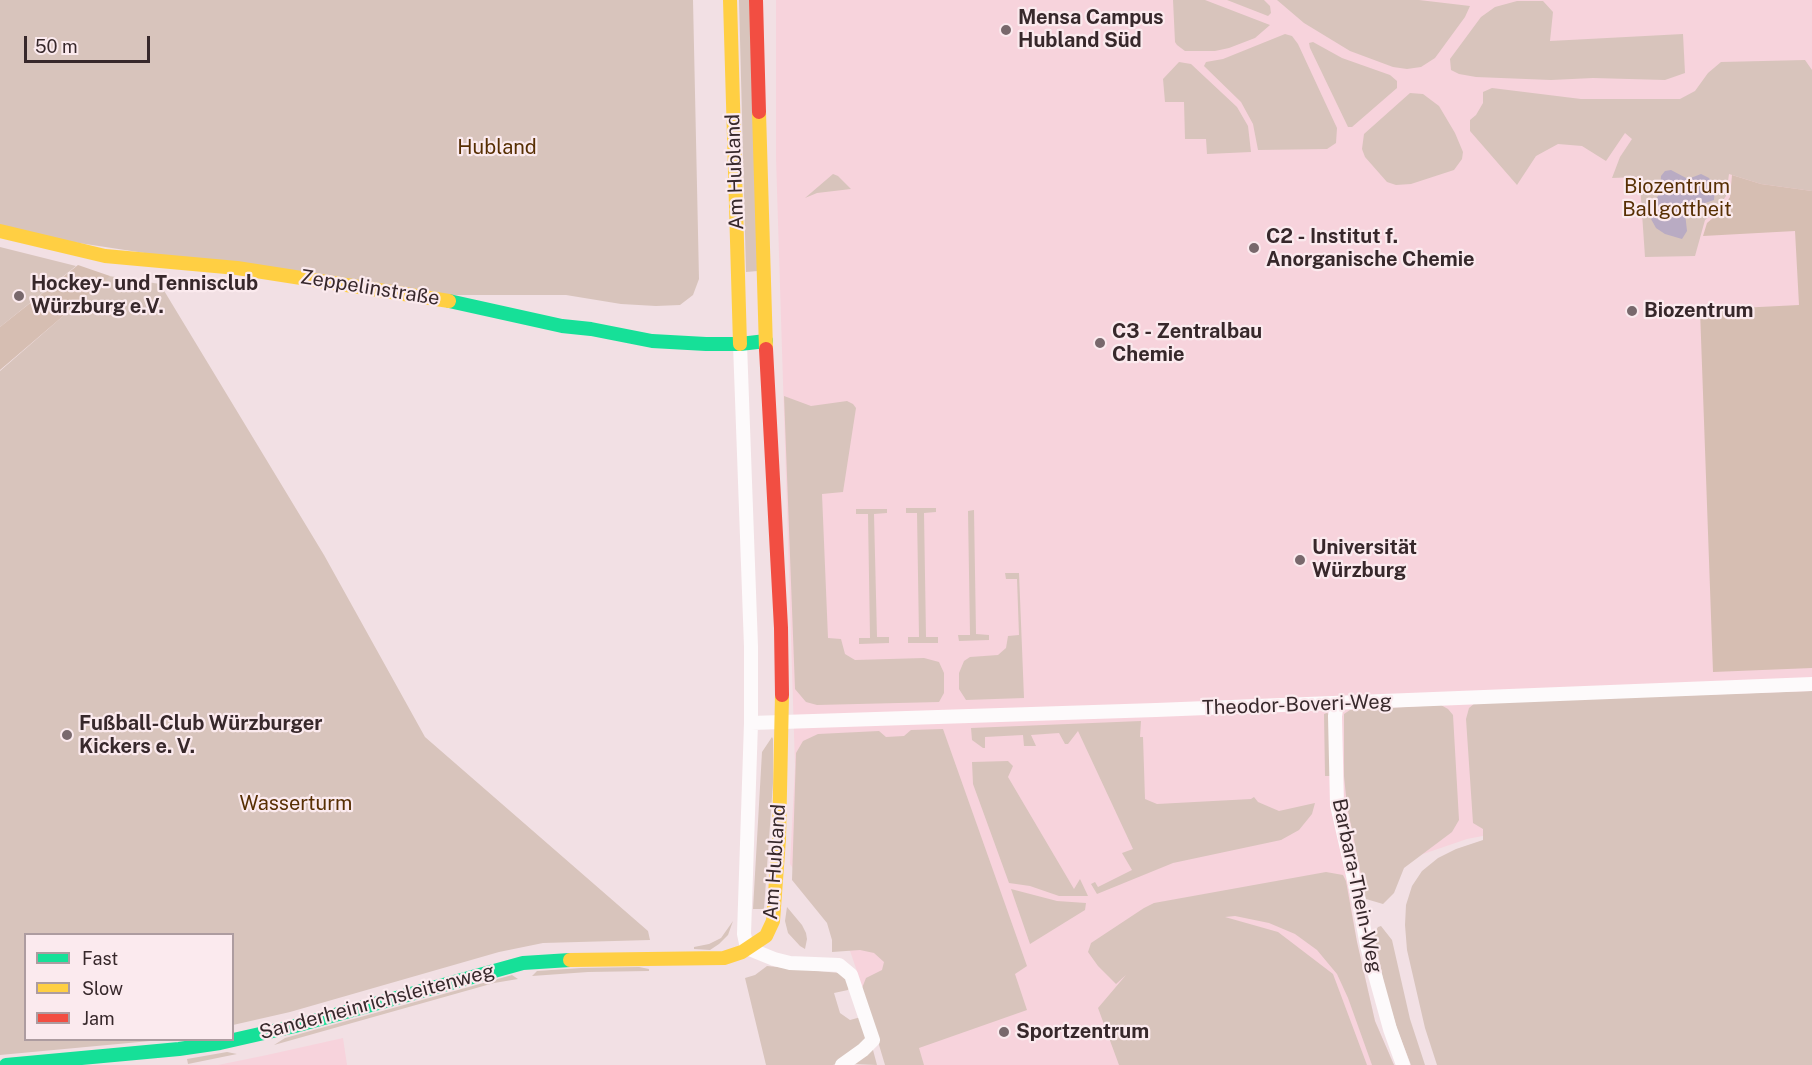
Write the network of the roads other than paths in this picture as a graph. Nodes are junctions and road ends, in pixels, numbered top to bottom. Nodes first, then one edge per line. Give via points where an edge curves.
1 (730, 0) edge
2 (756, 0) edge
3 (0, 231) edge
4 (766, 341) junction
5 (740, 344) junction
6 (1812, 684) edge
7 (1337, 703) junction
8 (782, 722) junction
9 (752, 723) junction
10 (747, 948) junction
11 (234, 1040) edge
12 (229, 1041) edge
13 (6, 1065) edge
14 (842, 1065) edge
15 (1403, 1065) edge

1 - 5 street, Am Hubland
2 - 4 street, Am Hubland
3 - 5 street, Zeppelinstraße via 105,256 237,268 421,296 652,341
4 - 5 street
4 - 8 street, Am Hubland
5 - 9 street, Am Hubland
6 - 7 street, Theodor-Boveri-Weg
7 - 8 street, Theodor-Boveri-Weg
7 - 15 street, Barbara-Thein-Weg via 1337,805 1367,946
8 - 9 street, Theodor-Boveri-Weg
8 - 10 street, Am Hubland via 773,921 766,936
9 - 10 street, Am Hubland via 743,921
10 - 11 street, Sanderheinrichsleitenweg via 733,956 715,959 595,958 523,963
10 - 14 street via 790,963 839,965 851,975 873,1040
12 - 13 street, Sanderheinrichsleitenweg via 167,1051

